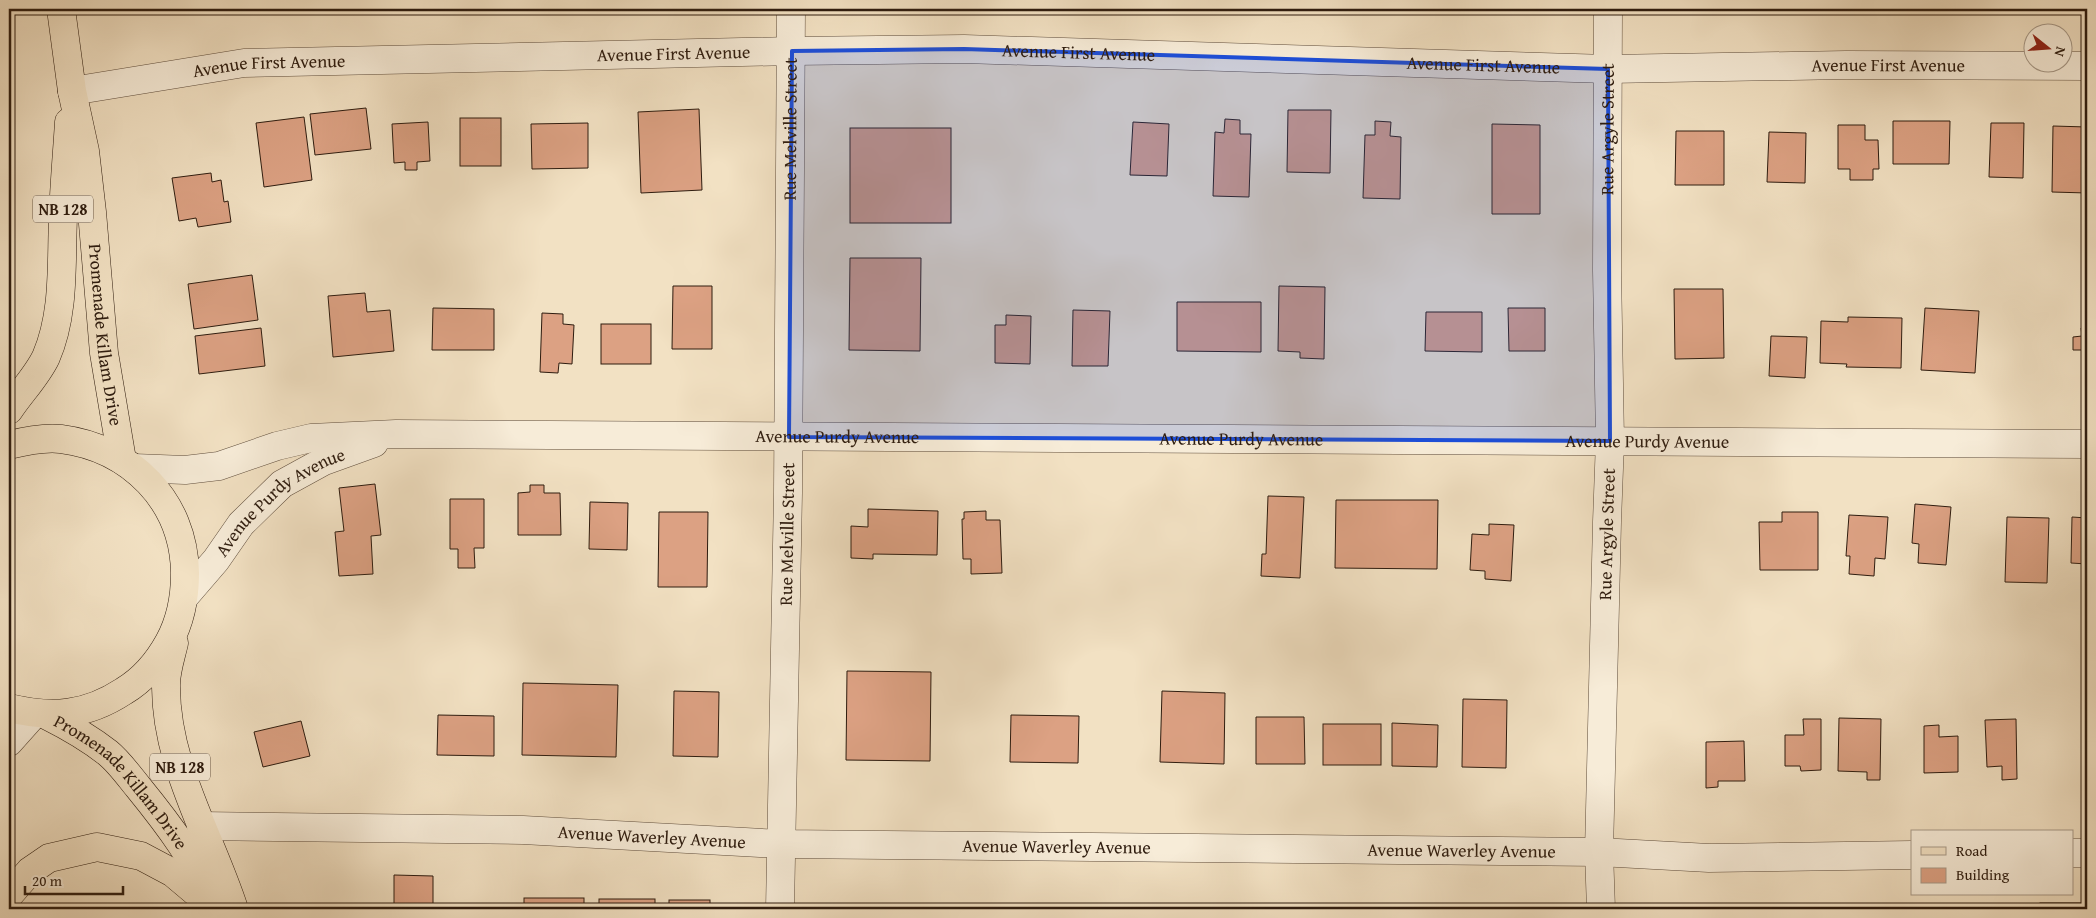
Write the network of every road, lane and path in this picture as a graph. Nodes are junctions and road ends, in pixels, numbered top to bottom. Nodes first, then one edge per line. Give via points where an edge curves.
1 (61, 9) edge
2 (791, 9) edge
3 (1608, 9) edge
4 (792, 51) junction
5 (2087, 66) edge
6 (1608, 69) junction
7 (72, 91) junction
8 (9, 410) edge
9 (396, 434) junction
10 (789, 437) junction
11 (1610, 441) junction
12 (2087, 444) edge
13 (9, 445) edge
14 (128, 464) junction
15 (185, 596) junction
16 (177, 627) junction
17 (30, 712) edge
18 (9, 742) edge
19 (201, 826) junction
20 (780, 844) junction
21 (1599, 852) junction
22 (2074, 853) edge
23 (2087, 853) edge
24 (1911, 855) edge
25 (9, 895) edge
26 (208, 909) edge
27 (217, 909) edge
28 (234, 909) edge
29 (780, 909) edge
30 (1601, 909) edge

1 - 7 main road, Promenade Killam Drive / NB 128
2 - 4 street, Rue Melville Street
3 - 6 street, Rue Argyle Street
4 - 6 street, Avenue First Avenue via 964,49
4 - 7 street, Avenue First Avenue via 244,63
4 - 10 street, Rue Melville Street
5 - 6 street, Avenue First Avenue via 1846,65
6 - 11 street, Rue Argyle Street
7 - 8 main road, Promenade Killam Drive / NB 128 via 57,326 46,357
7 - 14 main road, Promenade Killam Drive / NB 128 via 85,151 104,353
9 - 10 street, Avenue Purdy Avenue
9 - 14 street, Avenue Purdy Avenue via 311,438 219,466 185,470
9 - 15 street, Avenue Purdy Avenue via 324,461 282,484 242,524
10 - 11 street, Avenue Purdy Avenue
10 - 20 street, Rue Melville Street
11 - 12 street, Avenue Purdy Avenue
11 - 21 street, Rue Argyle Street
13 - 14 main road via 29,440 60,439 98,448
14 - 15 main road via 157,491 175,521 185,555
15 - 16 main road
16 - 17 main road via 160,659 135,684 107,702 70,713
16 - 19 main road, Promenade Killam Drive / NB 128 via 166,683 168,718 176,756
17 - 18 street
17 - 27 main road, Promenade Killam Drive / NB 128 via 75,729 110,754 169,824
19 - 20 street, Avenue Waverley Avenue via 523,830
19 - 28 main road, Promenade Killam Drive / NB 128
20 - 21 street, Avenue Waverley Avenue
20 - 29 street, Rue Melville Street
21 - 24 street, Avenue Waverley Avenue via 1709,858
21 - 30 street, Rue Argyle Street
22 - 23 street
25 - 26 main road via 30,871 49,858 96,847 141,856 173,872 198,894

